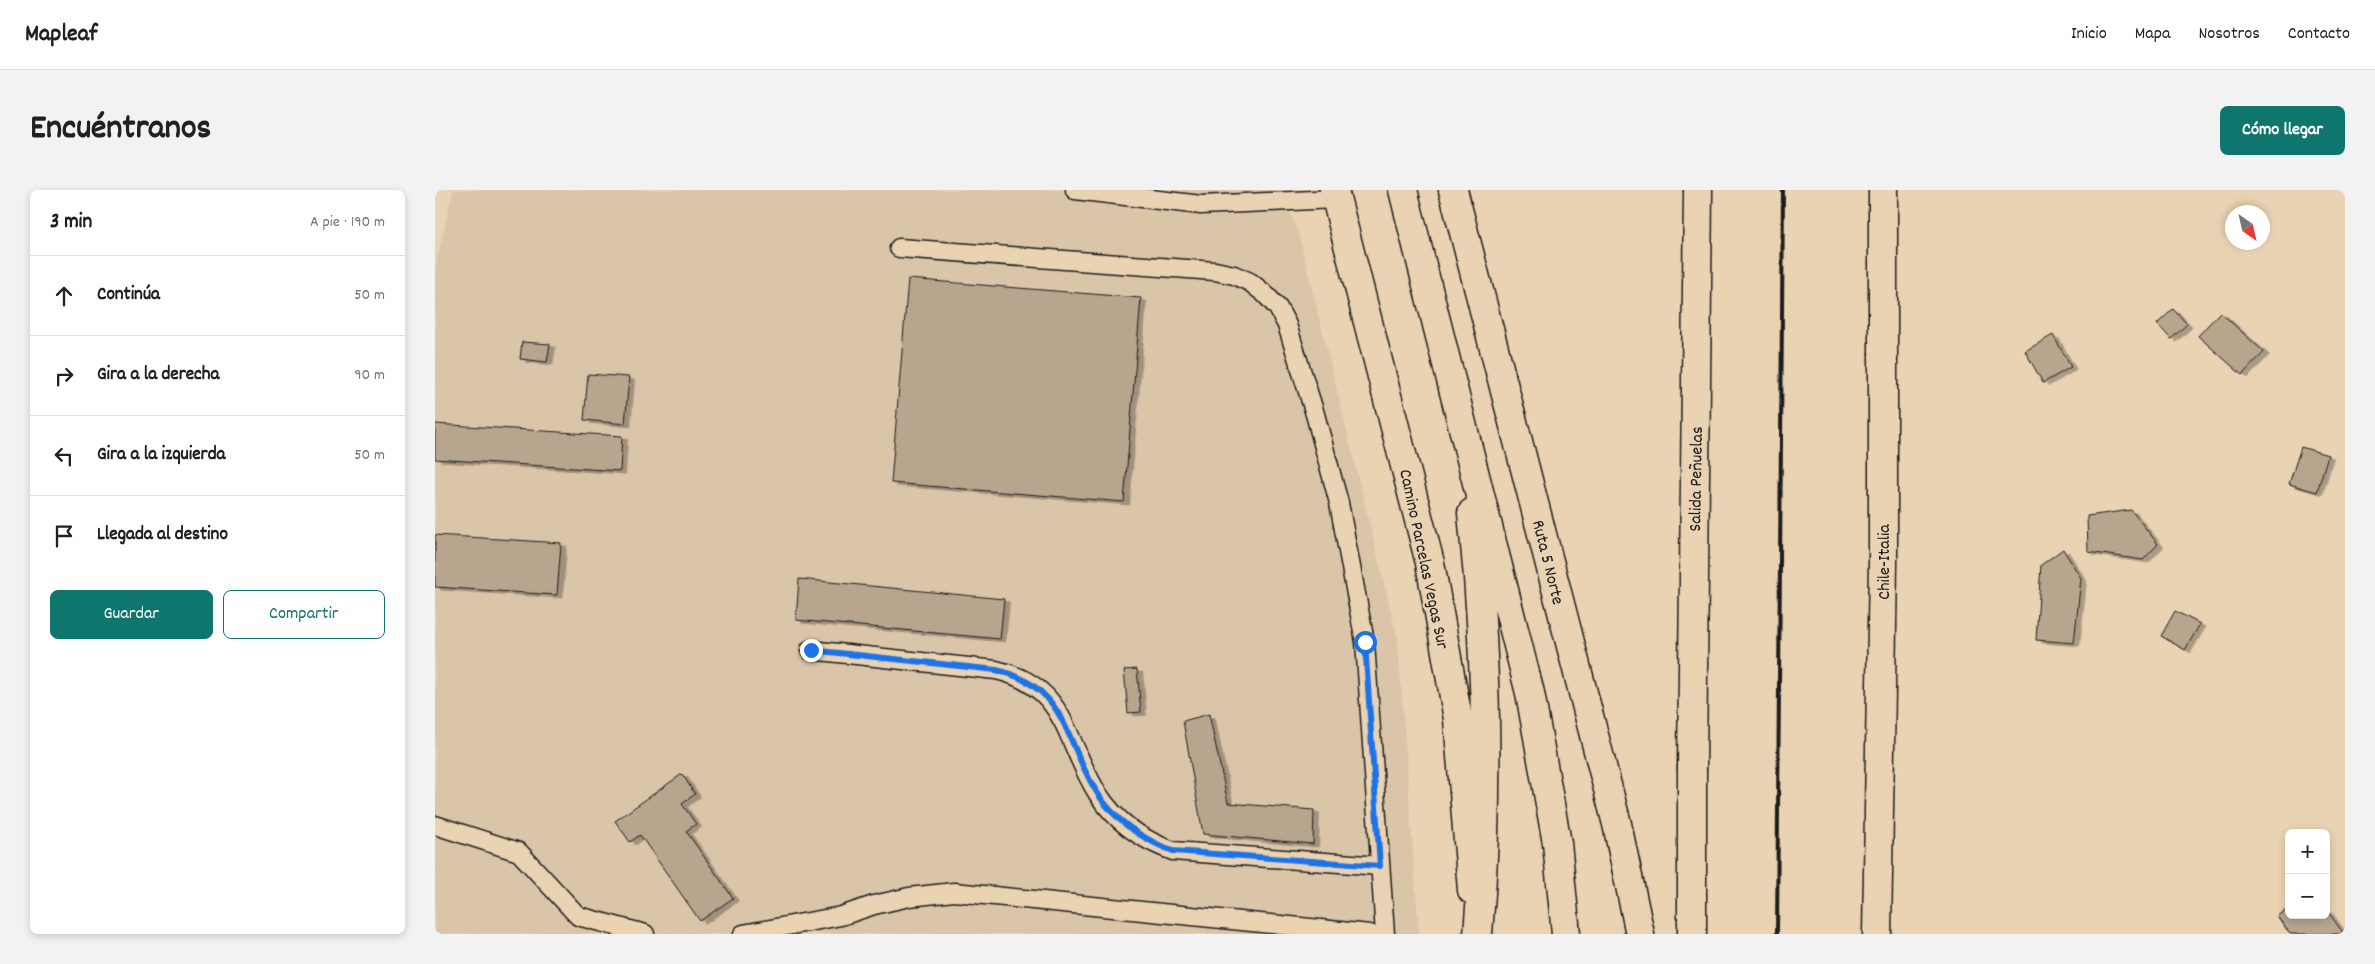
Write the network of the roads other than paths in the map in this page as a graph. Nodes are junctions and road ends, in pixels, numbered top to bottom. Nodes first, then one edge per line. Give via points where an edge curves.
1 (1075, 190) edge
2 (1403, 190) edge
3 (1453, 190) edge
4 (1698, 190) edge
5 (1883, 190) edge
6 (1335, 194) edge
7 (899, 248) dead end
8 (1463, 424) junction
9 (811, 650) dead end
10 (435, 825) edge
11 (1380, 866) junction
12 (645, 934) edge
13 (743, 934) edge
14 (1369, 934) edge
15 (1385, 934) edge
16 (1477, 934) edge
17 (1566, 934) edge
18 (1641, 934) edge
19 (1692, 934) edge
20 (1877, 934) edge

1 - 6 lane via 1201,205
2 - 8 main road
3 - 18 main road, Ruta 5 Norte via 1617,824
4 - 19 main road, Salida Peñuelas
5 - 20 main road, Chile-Italia via 1883,563
6 - 16 main road, Camino Parcelas Vegas Sur via 1430,563 1458,719
7 - 11 lane via 1215,271 1250,282 1278,308 1287,325 1315,414 1339,503 1353,572 1365,642
8 - 16 main road via 1485,696 1486,815
8 - 17 main road via 1530,693 1557,843
9 - 11 lane via 996,670 1029,682 1054,704 1088,776 1110,810 1125,825 1155,845 1173,851
10 - 12 lane via 519,852 578,916
11 - 15 lane
13 - 14 lane via 841,916 909,898 954,892

